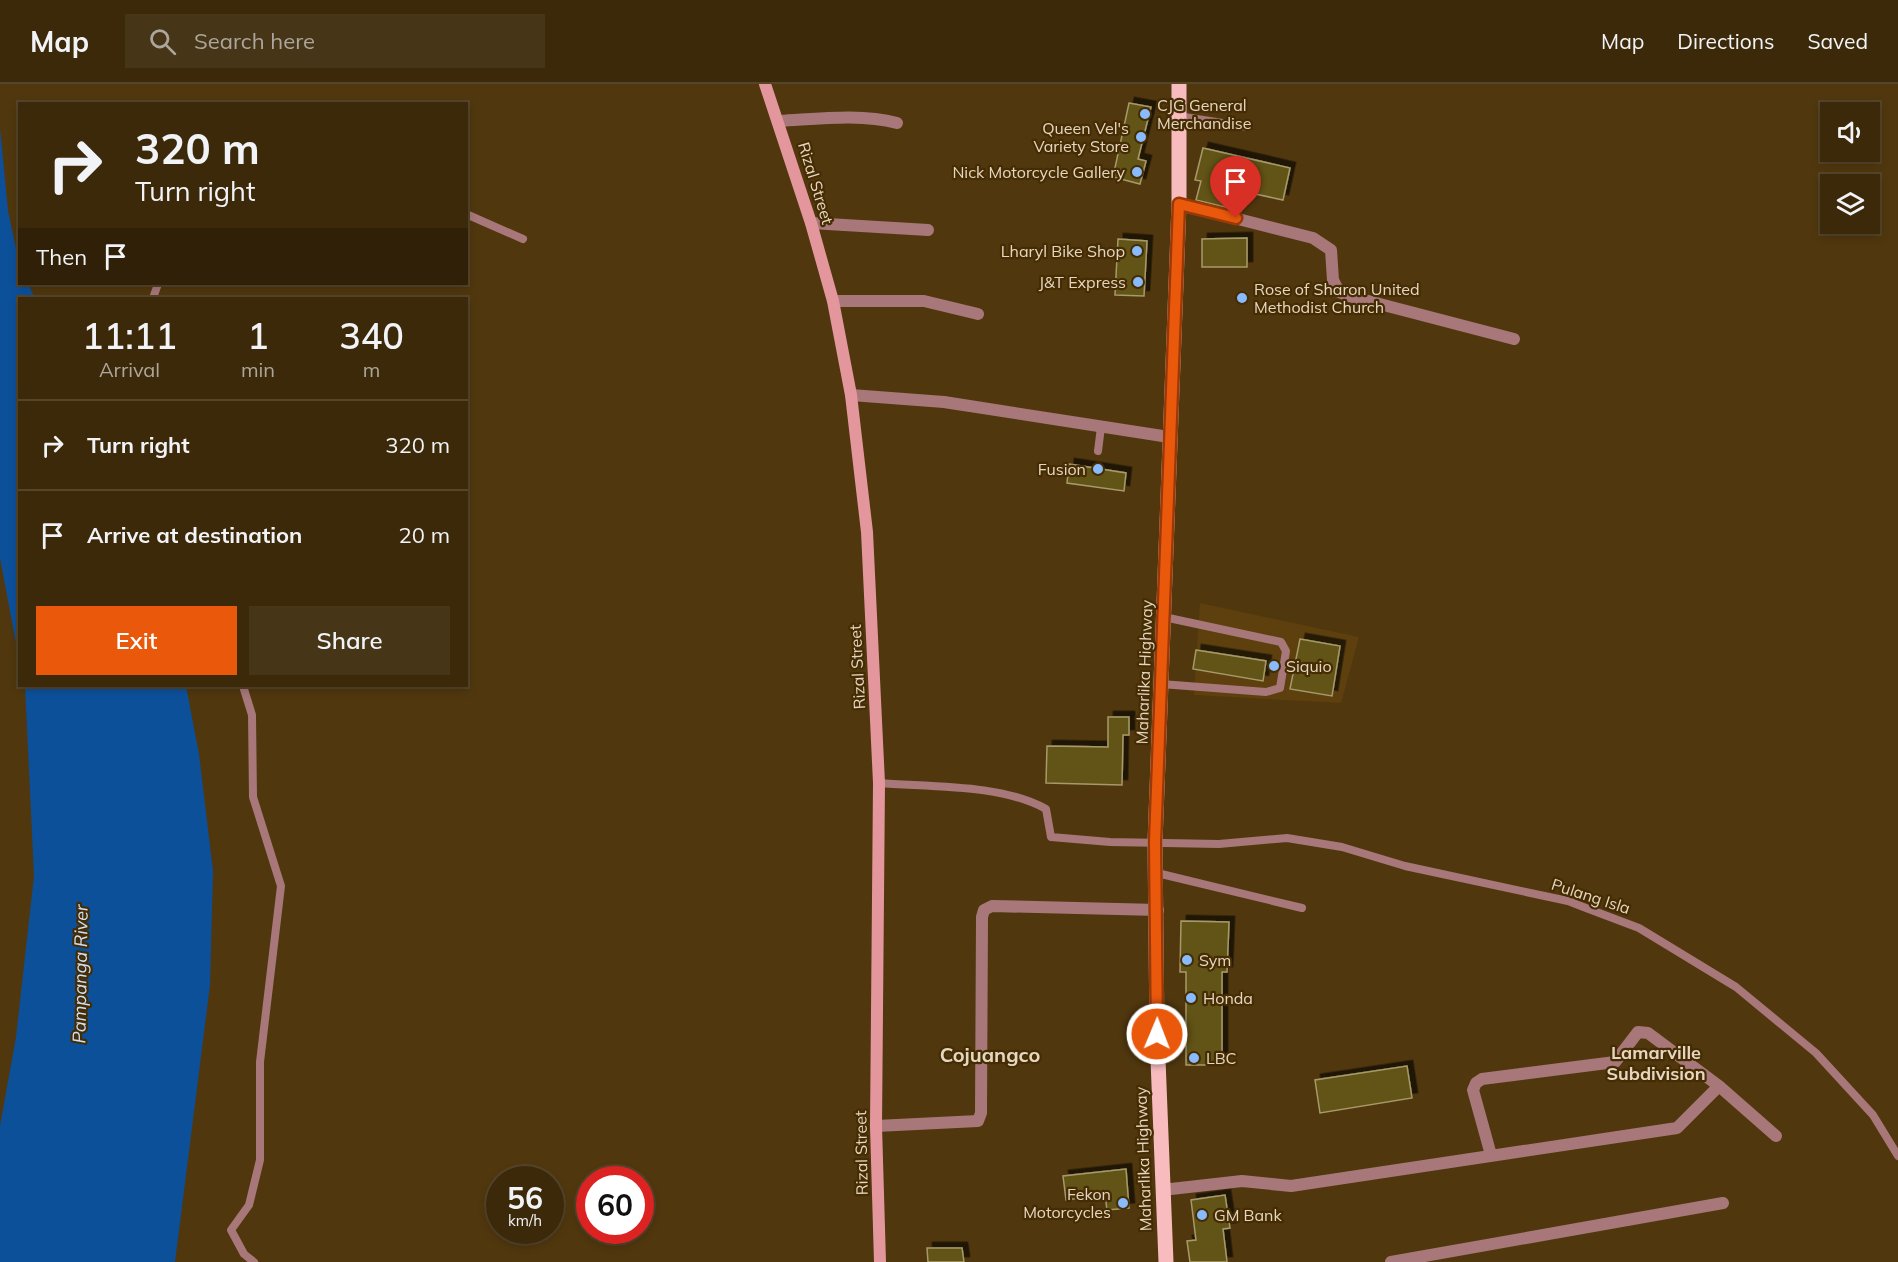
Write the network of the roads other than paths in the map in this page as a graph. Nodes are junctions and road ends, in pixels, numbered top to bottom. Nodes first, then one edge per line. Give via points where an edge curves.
1 (765, 84) edge
2 (1179, 84) edge
3 (1178, 116) junction
4 (780, 121) junction
5 (897, 123) dead end
6 (1248, 127) dead end
7 (1179, 204) junction
8 (468, 215) edge
9 (812, 223) junction
10 (928, 230) dead end
11 (524, 239) dead end
12 (833, 301) junction
13 (978, 314) dead end
14 (1514, 339) dead end
15 (851, 395) junction
16 (1101, 427) junction
17 (1169, 437) junction
18 (1098, 452) dead end
19 (1164, 617) junction
20 (1161, 684) junction
21 (243, 687) edge
22 (879, 783) junction
23 (1155, 842) junction
24 (1157, 873) junction
25 (1302, 908) dead end
26 (1158, 910) junction
27 (1719, 1086) junction
28 (876, 1126) junction
29 (1776, 1136) dead end
30 (1491, 1155) junction
31 (1898, 1156) edge
32 (1162, 1190) junction
33 (1723, 1203) dead end
34 (254, 1262) edge
35 (880, 1262) edge
36 (1166, 1262) edge
37 (1391, 1262) edge

1 - 4 street, Rizal Street
2 - 3 main road, Maharlika Highway
3 - 6 lane
3 - 7 main road, Maharlika Highway
4 - 5 street via 837,118
4 - 9 street, Rizal Street
7 - 14 street via 1313,238 1331,250 1333,280 1339,292
7 - 17 main road, Maharlika Highway
8 - 11 lane
9 - 10 street
9 - 12 street, Rizal Street
12 - 13 street via 924,302
12 - 15 street, Rizal Street
15 - 16 street via 944,402
15 - 22 street, Rizal Street via 867,532
16 - 17 street
16 - 18 lane
17 - 19 main road, Maharlika Highway
19 - 20 main road, Maharlika Highway
19 - 20 lane via 1281,642 1286,651 1280,688 1266,692
20 - 23 main road, Maharlika Highway
21 - 34 lane via 252,715 253,797 281,886 260,1062 260,1160 249,1205 231,1230 244,1254
22 - 23 lane, Pulang Isla via 991,792 1028,799 1046,809 1051,837
22 - 28 street, Rizal Street
23 - 24 main road, Maharlika Highway
23 - 31 lane, Pulang Isla via 1219,844 1287,838 1342,847 1405,866 1568,901 1639,928 1736,987 1816,1053 1873,1115
24 - 25 lane
24 - 26 main road, Maharlika Highway
26 - 28 street via 992,906 984,910 978,1121
26 - 32 main road, Maharlika Highway
27 - 29 street
27 - 30 street via 1677,1128
27 - 30 street via 1648,1033 1638,1032 1614,1062 1482,1078 1473,1090
28 - 35 street, Rizal Street
30 - 32 street via 1291,1186 1242,1181
32 - 36 main road, Maharlika Highway
33 - 37 street

